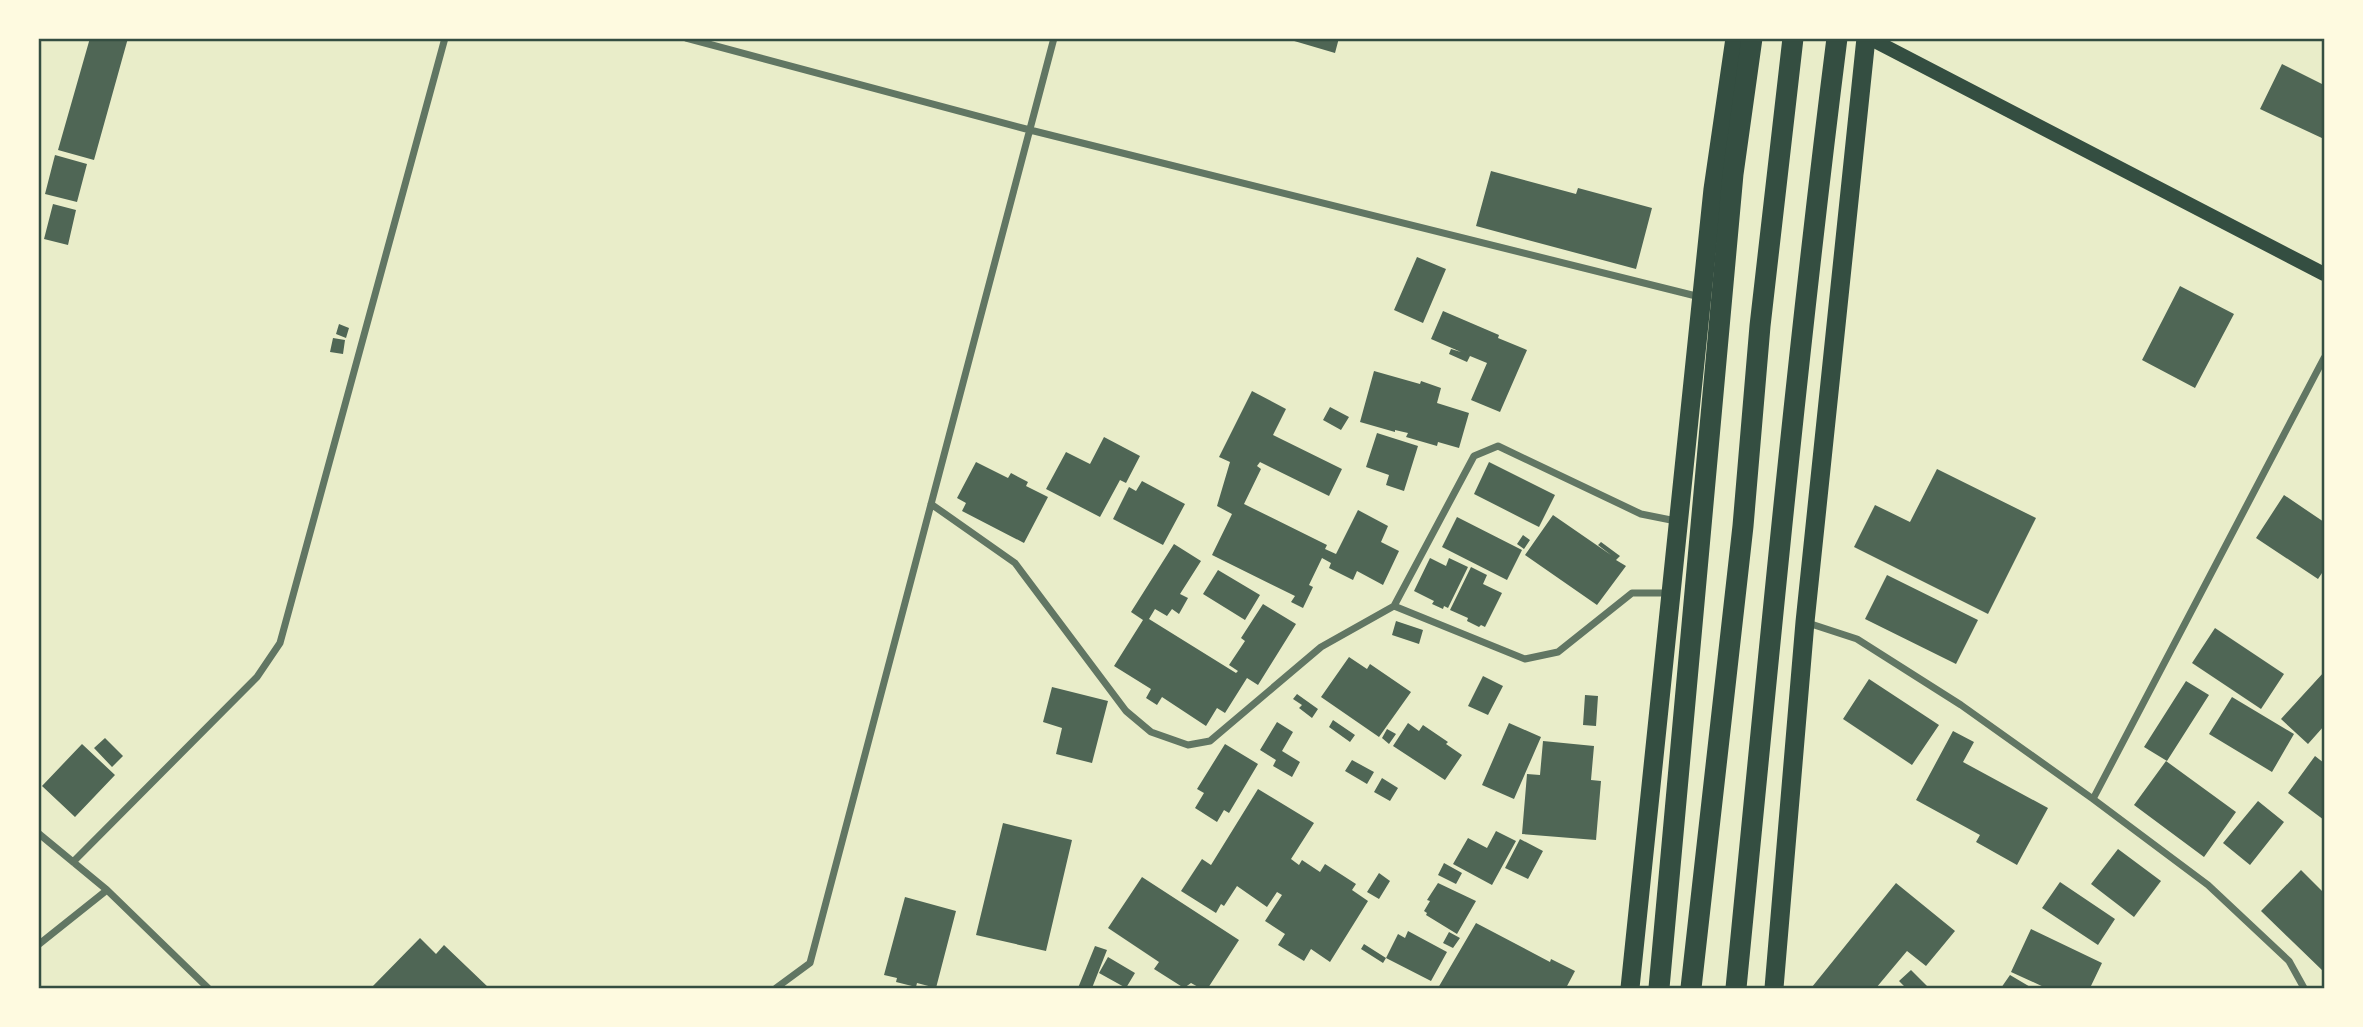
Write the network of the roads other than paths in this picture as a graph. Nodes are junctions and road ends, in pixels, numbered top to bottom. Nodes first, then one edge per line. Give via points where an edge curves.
1 (444, 38) edge
2 (686, 38) edge
3 (1054, 38) edge
4 (1735, 38) edge
5 (1752, 38) edge
6 (1793, 38) edge
7 (1837, 38) edge
8 (1868, 38) edge
9 (1030, 130) junction
10 (2325, 274) edge
11 (1702, 298) junction
12 (2325, 358) edge
13 (931, 504) junction
14 (1679, 522) junction
15 (1671, 593) junction
16 (1394, 606) junction
17 (1805, 622) junction
18 (2093, 799) junction
19 (38, 833) edge
20 (73, 862) junction
21 (107, 890) junction
22 (38, 945) edge
23 (208, 989) edge
24 (776, 989) edge
25 (1630, 989) edge
26 (1659, 989) edge
27 (1691, 989) edge
28 (1736, 989) edge
29 (1774, 989) edge
30 (2304, 989) edge

1 - 20 street via 280,643 257,677
2 - 9 street
3 - 9 street
4 - 11 highway
5 - 26 highway via 1734,174
6 - 27 highway
7 - 28 highway via 1771,624
8 - 10 main road
8 - 17 highway
9 - 11 street
9 - 13 street
11 - 14 highway
12 - 18 street
13 - 16 street via 1015,563 1126,711 1151,732 1188,745 1210,741 1321,647
13 - 24 street via 810,962
14 - 15 highway
14 - 16 street via 1641,514 1499,446 1474,456
15 - 16 street via 1632,593 1558,652 1525,659
15 - 25 highway
17 - 18 street via 1857,639 1961,705
17 - 29 highway
18 - 30 street via 2208,886 2288,961
19 - 20 street
20 - 21 street
21 - 22 street
21 - 23 street

